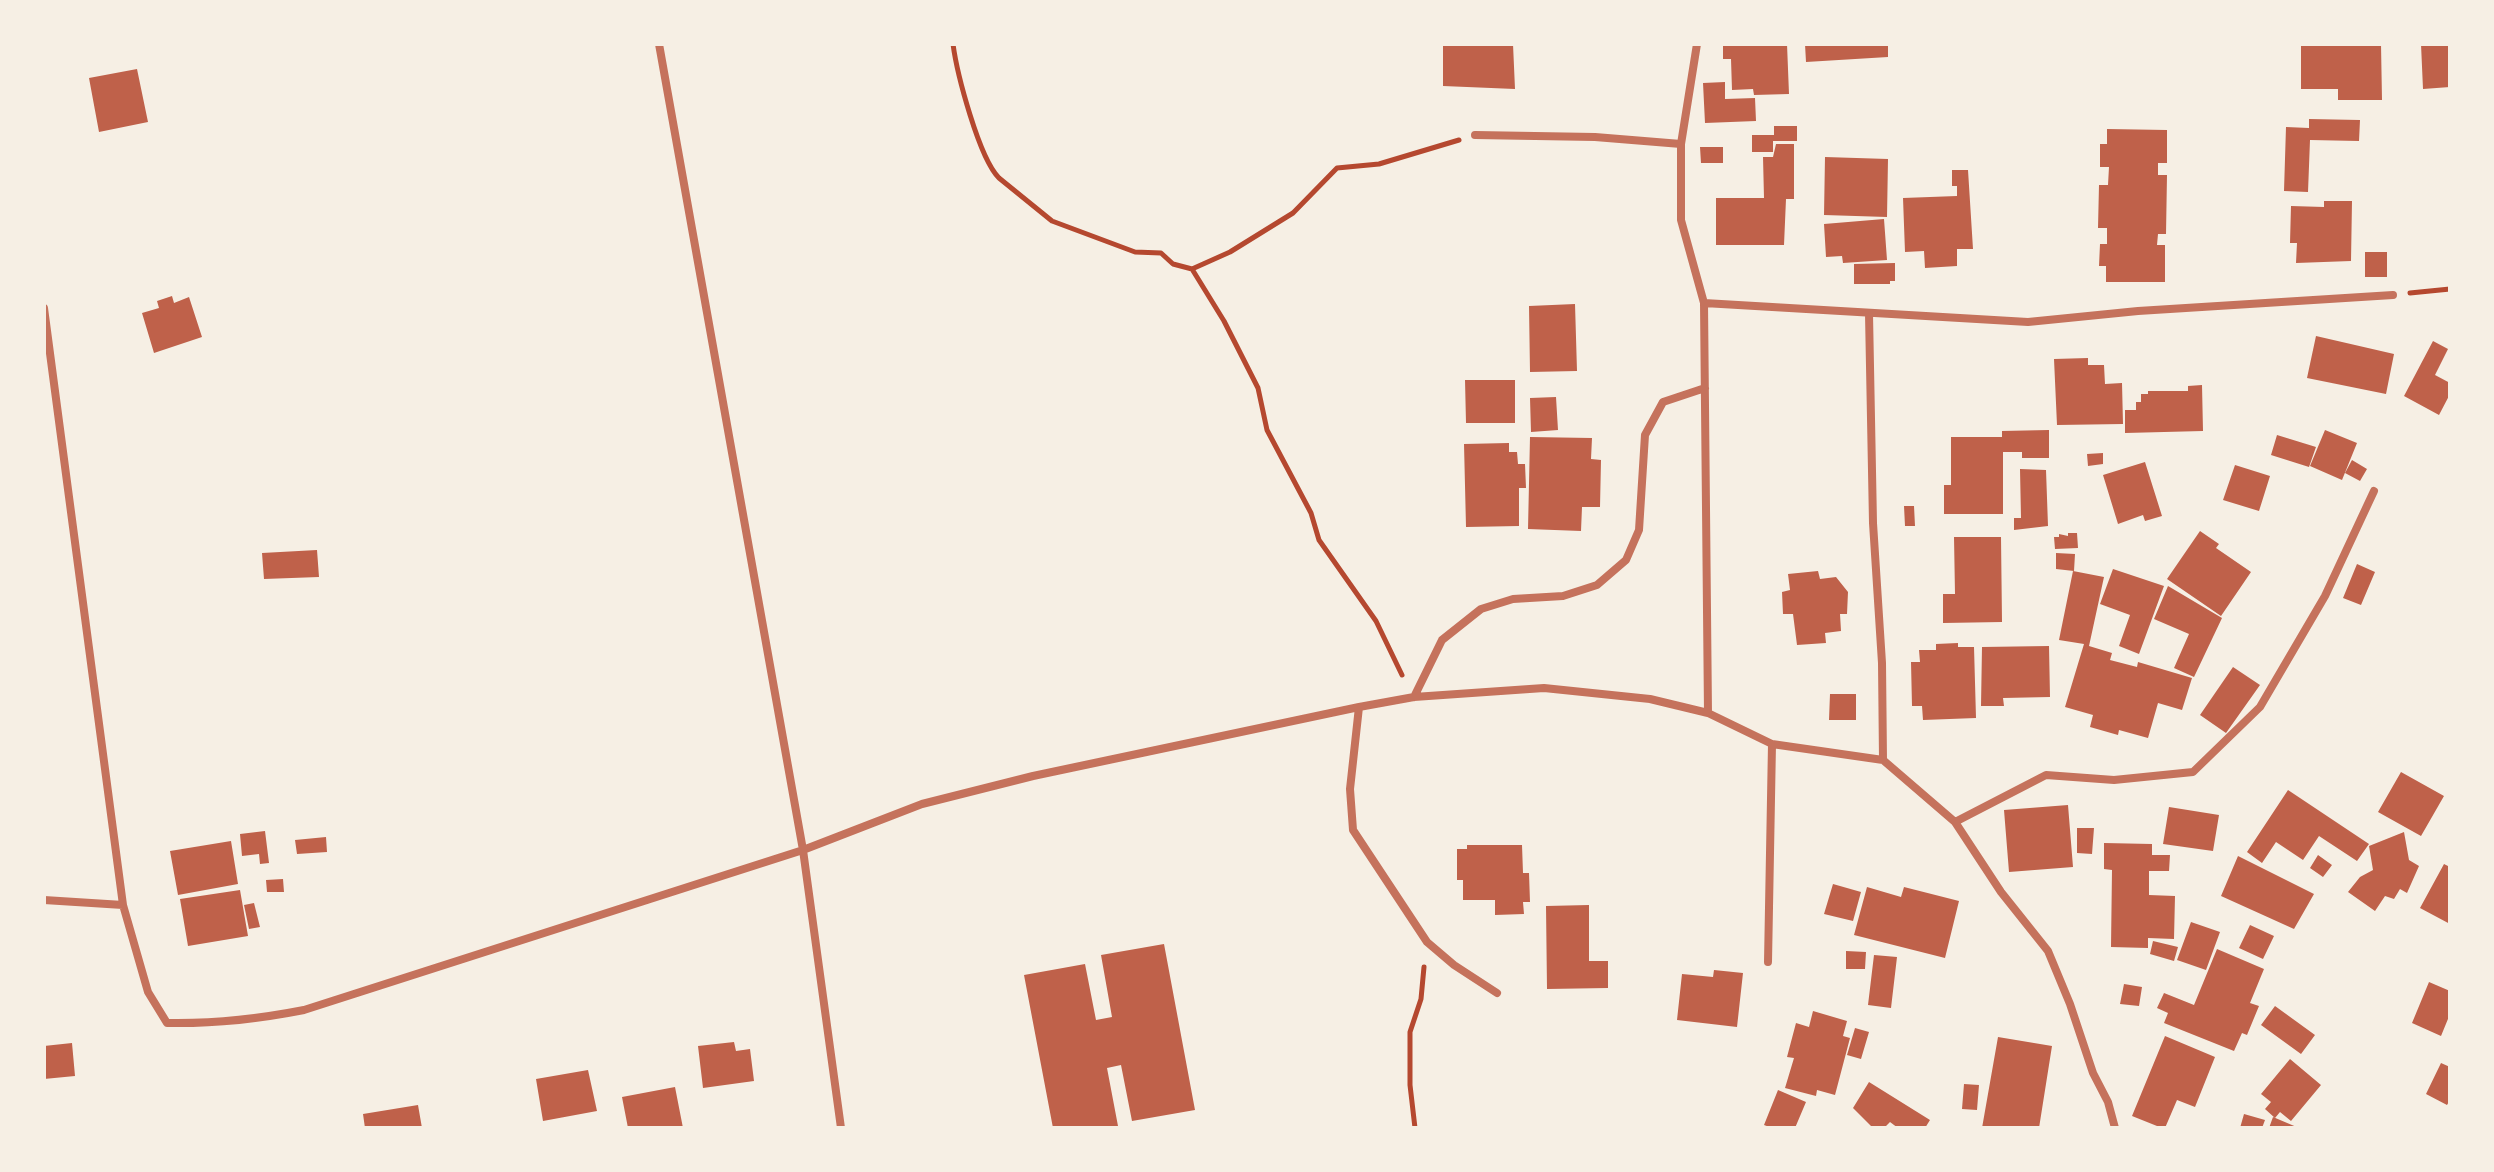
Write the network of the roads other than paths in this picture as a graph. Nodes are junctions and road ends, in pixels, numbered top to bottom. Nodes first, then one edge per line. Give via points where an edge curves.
1 (659, 44) edge
2 (1697, 44) edge
3 (1475, 135) road end
4 (1681, 144) junction
5 (2393, 295) road end
6 (1704, 303) junction
7 (44, 308) edge
8 (1869, 314) junction
9 (1705, 388) junction
10 (2374, 491) dead end
11 (1414, 697) junction
12 (1359, 707) junction
13 (1708, 713) junction
14 (1772, 744) junction
15 (1883, 760) junction
16 (1955, 822) junction
17 (803, 850) junction
18 (44, 900) edge
19 (123, 905) junction
20 (1768, 962) dead end
21 (1497, 993) dead end
22 (841, 1128) edge
23 (2115, 1128) edge

1 - 17 street
2 - 4 street
3 - 4 street
4 - 6 street via 1681,220
5 - 8 street via 2028,322
6 - 8 street
6 - 9 street
7 - 19 street
8 - 15 street
9 - 11 street via 1663,402 1645,435 1639,530 1626,560 1597,585 1481,609 1442,640
9 - 13 street
10 - 16 street via 2325,596 2260,707 2193,772 2114,780 2046,775
11 - 12 street
11 - 13 street via 1544,688 1650,699
12 - 17 street via 922,804
12 - 21 street via 1350,789 1353,830 1427,942
13 - 14 street
14 - 15 street
14 - 20 street
15 - 16 street
16 - 23 street via 2048,951
17 - 19 street via 364,992 304,1010 233,1022 167,1023 148,992
17 - 22 street
18 - 19 street

